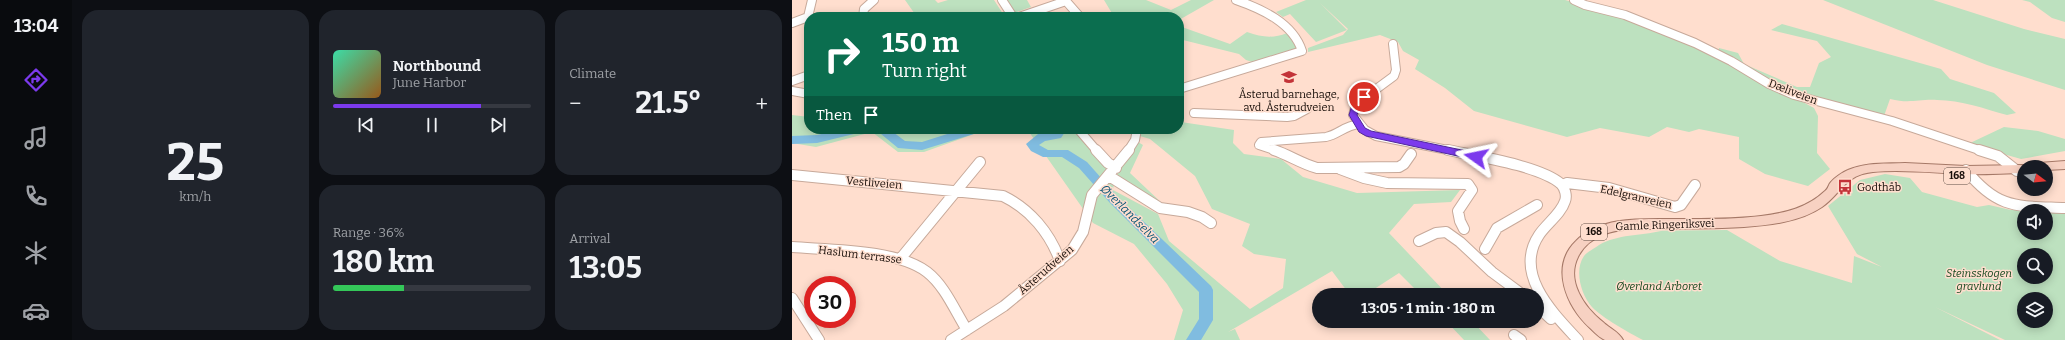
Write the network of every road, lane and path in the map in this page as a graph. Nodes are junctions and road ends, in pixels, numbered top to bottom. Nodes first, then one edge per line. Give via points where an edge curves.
1 (812, 0) edge
2 (874, 0) edge
3 (1002, 0) edge
4 (1236, 0) edge
5 (1574, 0) edge
6 (1066, 1) edge
7 (811, 12) edge
8 (863, 12) edge
9 (1010, 12) edge
10 (1034, 12) edge
11 (1076, 12) edge
12 (804, 19) edge
13 (792, 23) edge
14 (1393, 44) dead end
15 (804, 76) edge
16 (792, 81) edge
17 (1184, 87) edge
18 (792, 91) edge
19 (804, 93) edge
20 (1307, 109) dead end
21 (1194, 113) dead end
22 (1359, 124) junction
23 (1082, 134) edge
24 (1135, 134) edge
25 (1411, 154) dead end
26 (980, 162) dead end
27 (2065, 164) edge
28 (2053, 165) edge
29 (1331, 166) junction
30 (1116, 168) junction
31 (2015, 170) joint
32 (1968, 173) junction
33 (792, 175) edge
34 (1109, 176) junction
35 (1567, 183) dead end
36 (1695, 185) dead end
37 (956, 190) junction
38 (1537, 205) dead end
39 (2065, 208) edge
40 (1211, 223) dead end
41 (1464, 229) dead end
42 (1419, 241) dead end
43 (792, 246) edge
44 (1485, 249) dead end
45 (901, 258) junction
46 (1060, 261) junction
47 (1514, 288) edge
48 (792, 298) edge
49 (1544, 312) edge
50 (1551, 319) dead end
51 (967, 330) junction
52 (819, 340) edge
53 (951, 340) edge
54 (1578, 340) edge
55 (1616, 340) edge

1 - 7 street
2 - 8 street
3 - 9 street
4 - 17 street via 1270,14 1291,33 1302,51
5 - 31 street, Dæliveien via 1625,15 1695,43 1769,84 1794,94 1983,151 2005,160
6 - 10 street
6 - 11 street
12 - 13 street
14 - 22 street via 1396,70 1394,76 1356,104 1353,115
15 - 16 street
18 - 19 street
20 - 21 street via 1287,117
22 - 29 street via 1347,126 1335,135 1261,142 1259,145 1288,154 1311,167
22 - 54 street via 1362,130 1376,136 1529,170 1551,177 1561,185 1566,194 1565,202 1535,240 1530,264 1532,279 1544,298
23 - 30 street via 1108,163
24 - 30 street, Åsterudveien via 1131,148
25 - 29 street via 1404,164 1399,166
26 - 37 street
27 - 28 main road
29 - 41 street via 1387,183 1468,184 1472,190 1471,194 1457,212
30 - 34 street, Åsterudveien
31 - 32 main road, Gamle Ringeriksvei / 168 via 1996,175
32 - 39 street via 1982,191 1998,201 2025,207
32 - 55 main road, Gamle Ringeriksvei / 168 via 1939,175 1890,168 1863,170 1852,173 1840,181 1828,195 1800,214 1774,220 1618,226 1594,232 1573,251 1568,265 1568,282 1585,313
33 - 37 street, Vestliveien
34 - 40 street via 1160,208 1188,212
34 - 46 street, Åsterudveien via 1090,199 1083,232 1072,250
35 - 36 street, Edelgranveien via 1609,188 1675,207 1681,205
37 - 45 street
37 - 46 street, Vestliveien via 990,193 1014,200 1054,243
38 - 44 street via 1497,228
42 - 47 street via 1436,233 1446,232
43 - 45 street, Haslum terrasse
45 - 51 street, Haslum terrasse via 927,272
46 - 51 street, Åsterudveien via 1004,306
48 - 52 street
49 - 50 street
51 - 53 street, Åsterudveien

